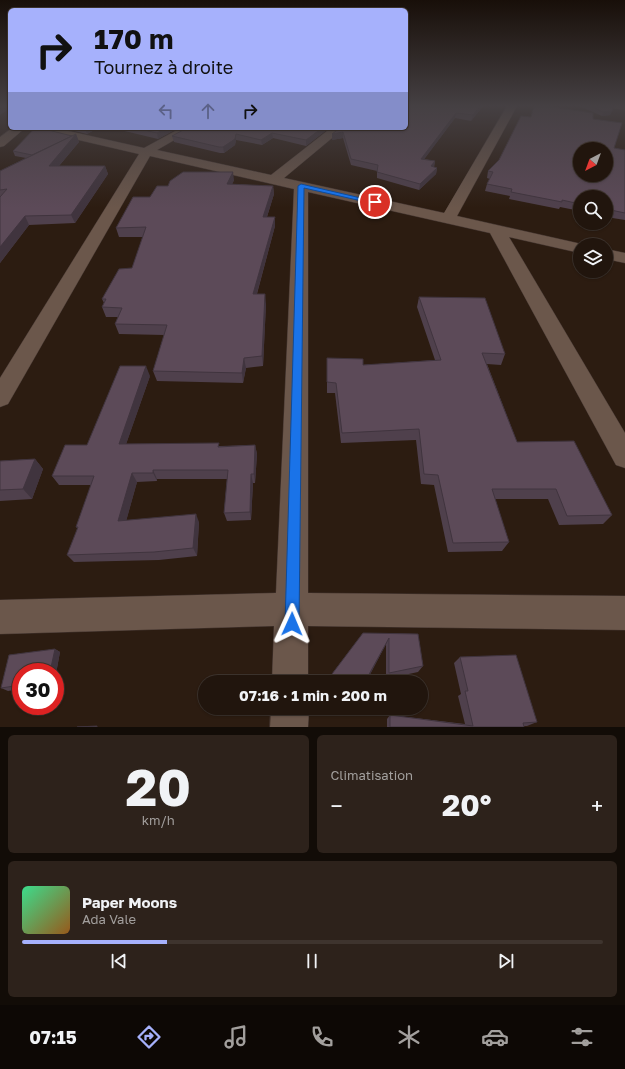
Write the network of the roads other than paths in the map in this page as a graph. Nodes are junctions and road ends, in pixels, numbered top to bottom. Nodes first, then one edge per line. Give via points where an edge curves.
1 (95, 140) edge
2 (167, 140) edge
3 (323, 140) edge
4 (493, 140) edge
5 (147, 151) junction
6 (274, 180) junction
7 (301, 186) junction
8 (448, 219) junction
9 (496, 230) junction
10 (573, 246) edge
11 (613, 255) edge
12 (625, 258) edge
13 (0, 398) edge
14 (625, 457) edge
15 (292, 609) junction
16 (625, 613) edge
17 (0, 617) edge
18 (290, 675) edge
19 (290, 715) edge
20 (290, 727) edge

1 - 5 street
2 - 5 street
3 - 6 street
4 - 8 street
5 - 6 street
5 - 13 street
6 - 7 street
7 - 8 street
7 - 15 street
8 - 9 street
9 - 10 street
9 - 14 street
11 - 12 street
15 - 16 street
15 - 17 street
15 - 18 street
19 - 20 street

